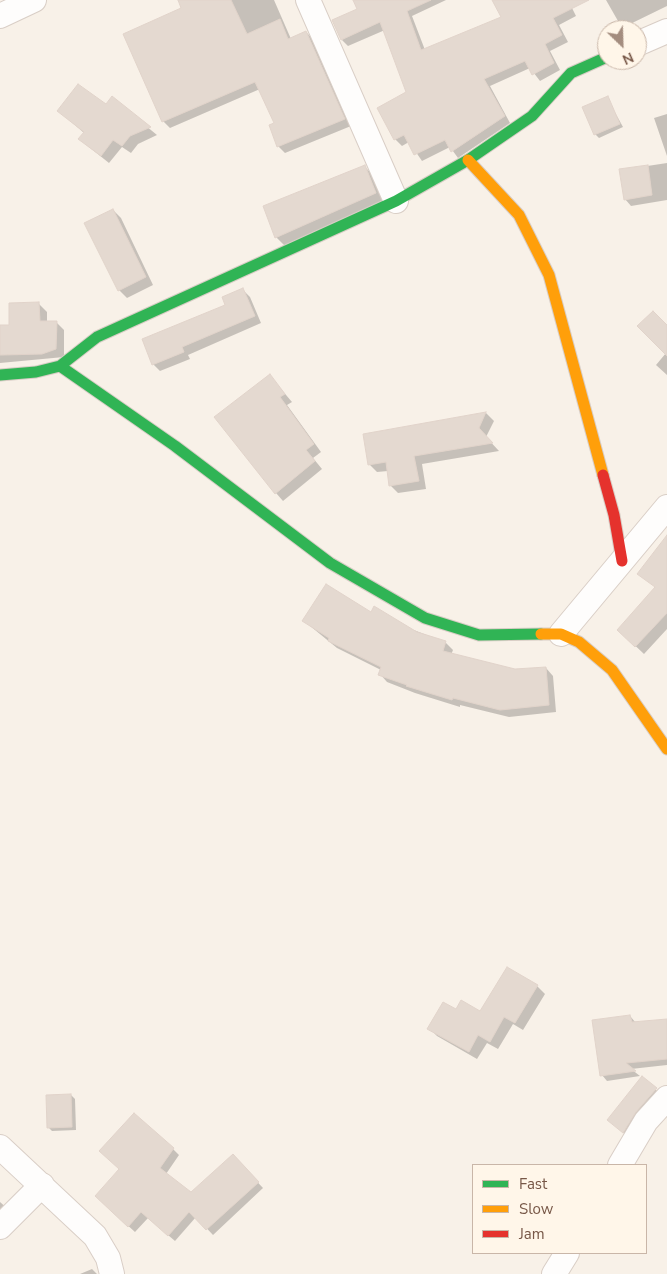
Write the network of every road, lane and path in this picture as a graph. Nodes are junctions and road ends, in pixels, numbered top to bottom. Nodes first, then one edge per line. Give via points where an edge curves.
1 (34, 0) edge
2 (308, 0) edge
3 (0, 16) edge
4 (667, 31) edge
5 (647, 40) edge
6 (597, 61) edge
7 (468, 160) junction
8 (396, 202) junction
9 (60, 366) junction
10 (0, 375) edge
11 (667, 507) edge
12 (622, 561) junction
13 (561, 634) junction
14 (667, 749) edge
15 (667, 1098) edge
16 (0, 1147) edge
17 (621, 1164) edge
18 (42, 1185) junction
19 (0, 1227) edge
20 (566, 1254) edge
21 (112, 1274) edge
22 (554, 1274) edge

1 - 3 street
2 - 8 street
4 - 5 street
6 - 7 street via 571,73 532,116
7 - 8 street
7 - 12 street via 519,215 549,275 614,515
8 - 9 street via 97,337
9 - 10 street
9 - 13 street via 175,446 330,563 425,618 480,635
11 - 12 street
12 - 13 street
13 - 14 street via 579,642 612,670
15 - 17 street via 646,1121
16 - 18 street
18 - 19 street
18 - 21 street via 95,1236 108,1258
20 - 22 street

